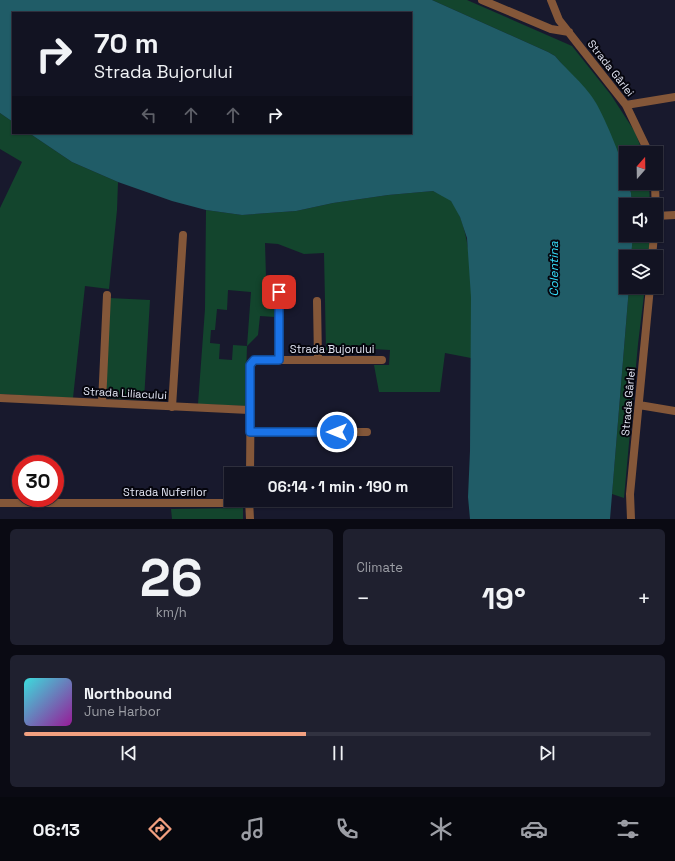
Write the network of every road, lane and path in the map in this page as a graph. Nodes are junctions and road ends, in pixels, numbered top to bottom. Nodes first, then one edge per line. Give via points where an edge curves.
1 (482, 0) edge
2 (550, 0) edge
3 (569, 32) junction
4 (675, 98) edge
5 (626, 105) junction
6 (646, 146) edge
7 (675, 215) edge
8 (663, 216) edge
9 (183, 235) dead end
10 (279, 292) dead end
11 (107, 294) dead end
12 (649, 294) edge
13 (317, 301) dead end
14 (279, 360) junction
15 (318, 360) junction
16 (382, 360) dead end
17 (0, 398) edge
18 (102, 403) junction
19 (639, 405) junction
20 (172, 407) junction
21 (249, 410) junction
22 (675, 411) edge
23 (250, 432) junction
24 (367, 432) dead end
25 (250, 467) edge
26 (224, 501) edge
27 (0, 503) edge
28 (249, 507) edge
29 (250, 519) edge
30 (631, 519) edge

1 - 3 street via 551,29
2 - 3 street, Strada Gârlei via 554,11
3 - 5 street, Strada Gârlei
4 - 5 street
5 - 6 street, Strada Gârlei
7 - 8 street
9 - 20 street
10 - 14 street
11 - 18 street
12 - 19 street, Strada Gârlei
13 - 15 street
14 - 15 street, Strada Bujorului
14 - 21 street, Strada Bujorului via 251,362
15 - 16 street, Strada Bujorului
17 - 18 street, Strada Liliacului
18 - 20 street, Strada Liliacului
19 - 22 street
19 - 30 street, Strada Gârlei via 630,494
20 - 21 street, Strada Liliacului
21 - 23 street, Strada Bujorului
23 - 24 street
23 - 25 street, Strada Bujorului
26 - 27 street, Strada Nuferilor
28 - 29 street

